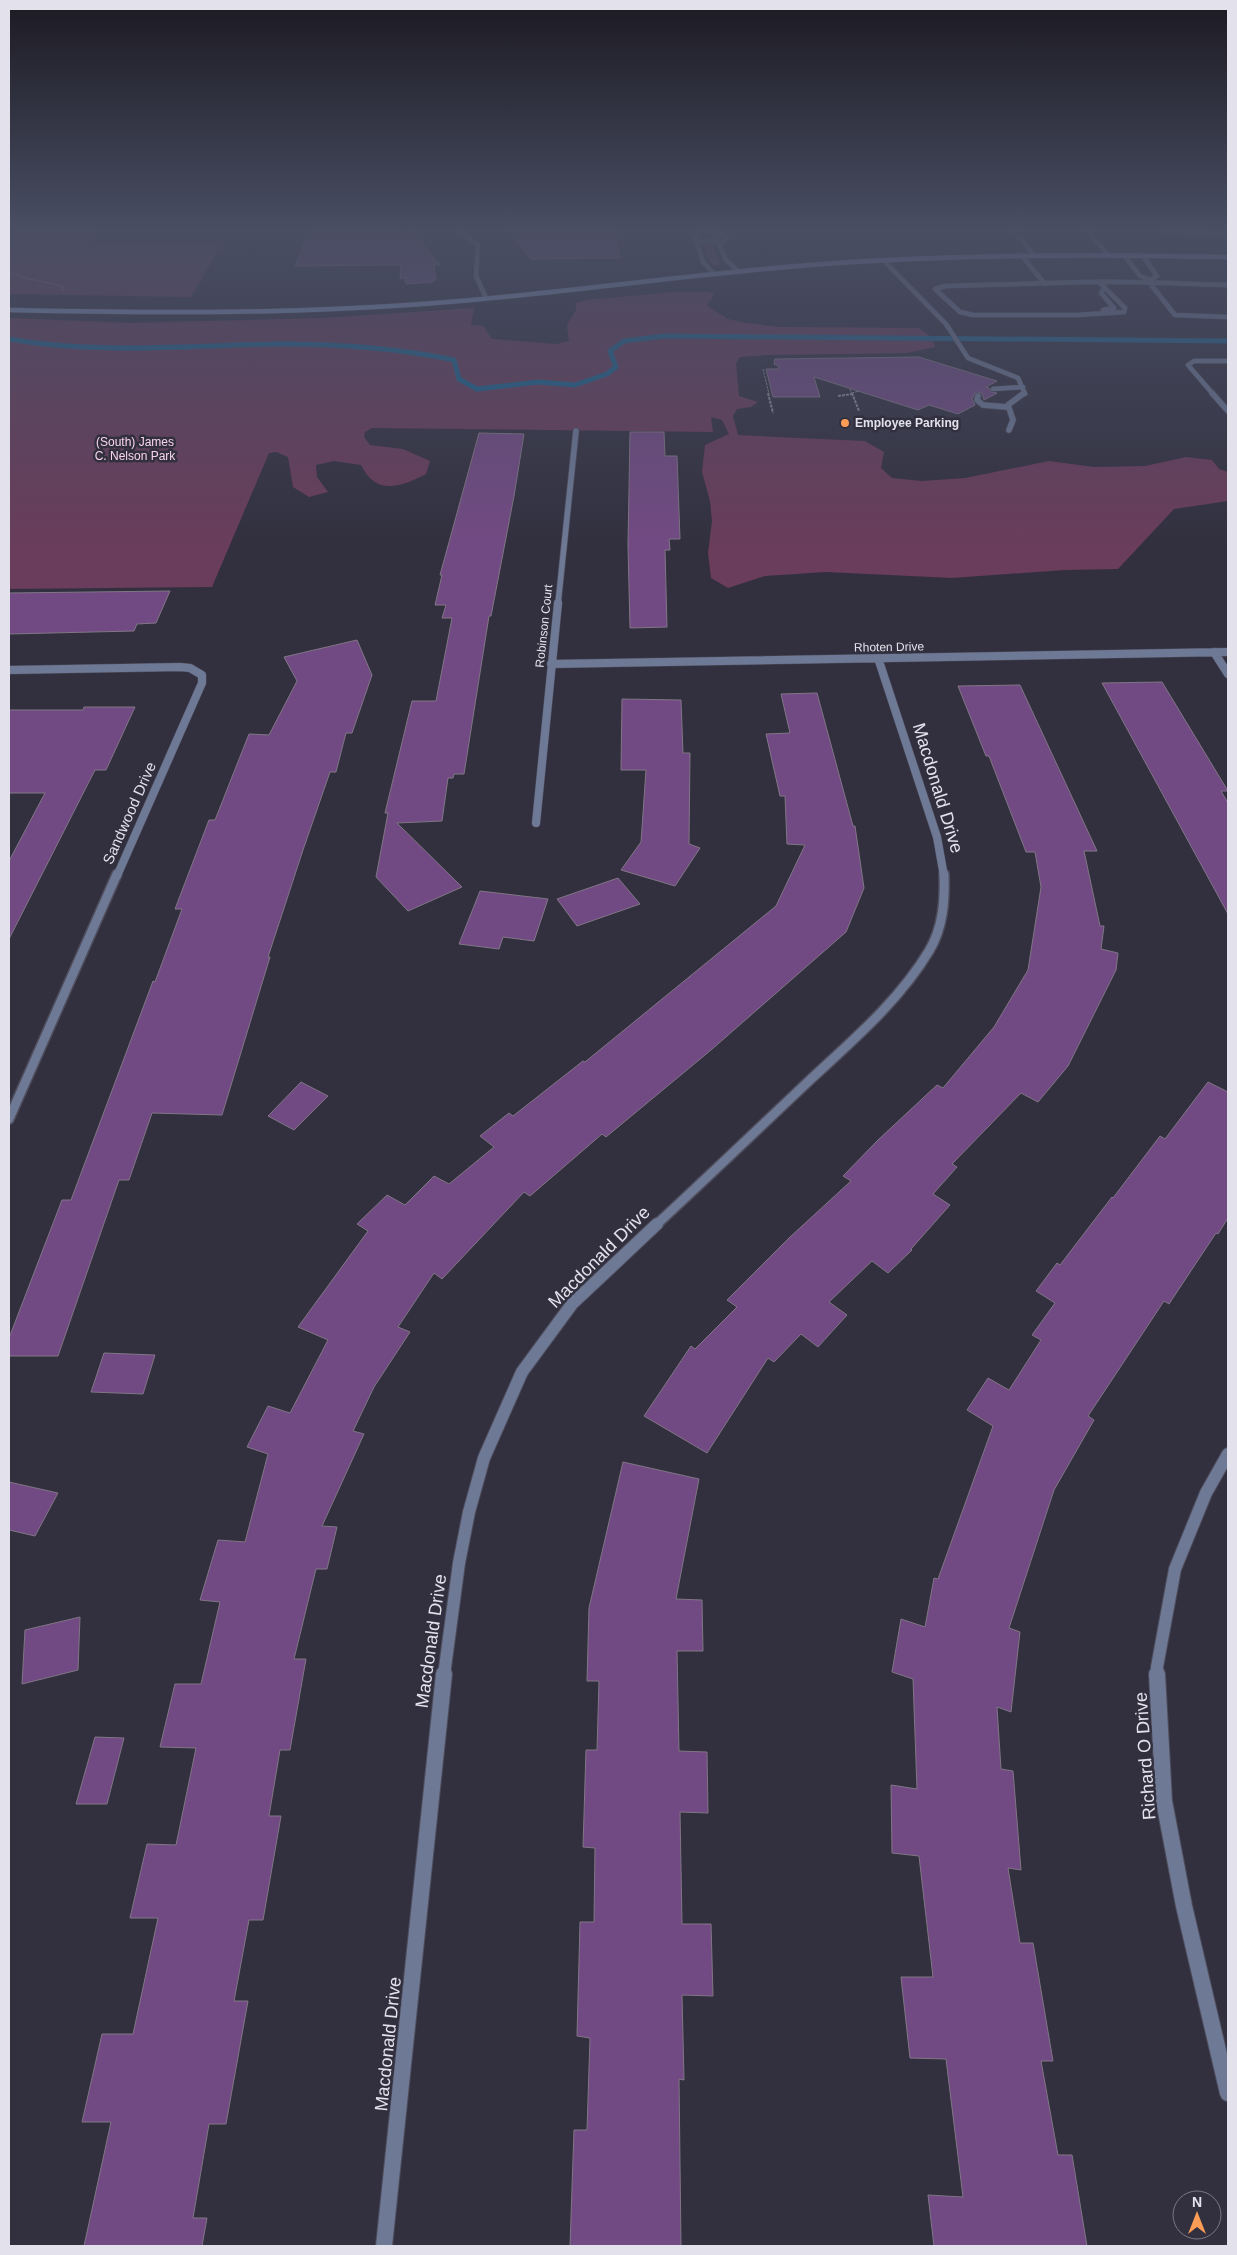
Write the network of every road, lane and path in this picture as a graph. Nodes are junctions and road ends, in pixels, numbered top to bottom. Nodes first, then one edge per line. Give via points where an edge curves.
1 (953, 335) edge
2 (1228, 361) edge
3 (763, 369) dead end
4 (1023, 387) junction
5 (850, 389) dead end
6 (993, 389) dead end
7 (859, 391) dead end
8 (852, 393) junction
9 (838, 396) dead end
10 (978, 396) dead end
11 (1008, 407) junction
12 (1228, 411) edge
13 (859, 412) dead end
14 (773, 413) dead end
15 (1009, 430) dead end
16 (576, 431) dead end
17 (1214, 652) junction
18 (1228, 652) edge
19 (878, 658) junction
20 (551, 664) junction
21 (9, 670) edge
22 (1228, 674) edge
23 (536, 823) dead end
24 (9, 1119) edge
25 (1228, 1454) edge
26 (1228, 2093) edge
27 (384, 2246) edge

1 - 4 street via 968,358 1014,375
2 - 12 street via 1199,361 1188,365
3 - 14 path
4 - 6 street
4 - 11 street via 1026,394
5 - 8 path
7 - 8 path
8 - 9 path
8 - 13 path
10 - 11 street via 977,400 984,405
11 - 15 street via 1013,420
16 - 20 street, Robinson Court
17 - 18 street, Rhoten Drive
17 - 19 street, Rhoten Drive
17 - 22 street
19 - 20 street, Rhoten Drive
19 - 27 street, Macdonald Drive via 944,864 940,925 930,950 904,988 857,1036 572,1304 522,1372 484,1458 468,1512 459,1563 439,1713
20 - 23 street, Robinson Court
21 - 24 street, Sandwood Drive via 180,667 198,671 202,676 202,683
25 - 26 street, Richard O Drive via 1206,1493 1175,1569 1157,1667 1164,1801 1184,1906

